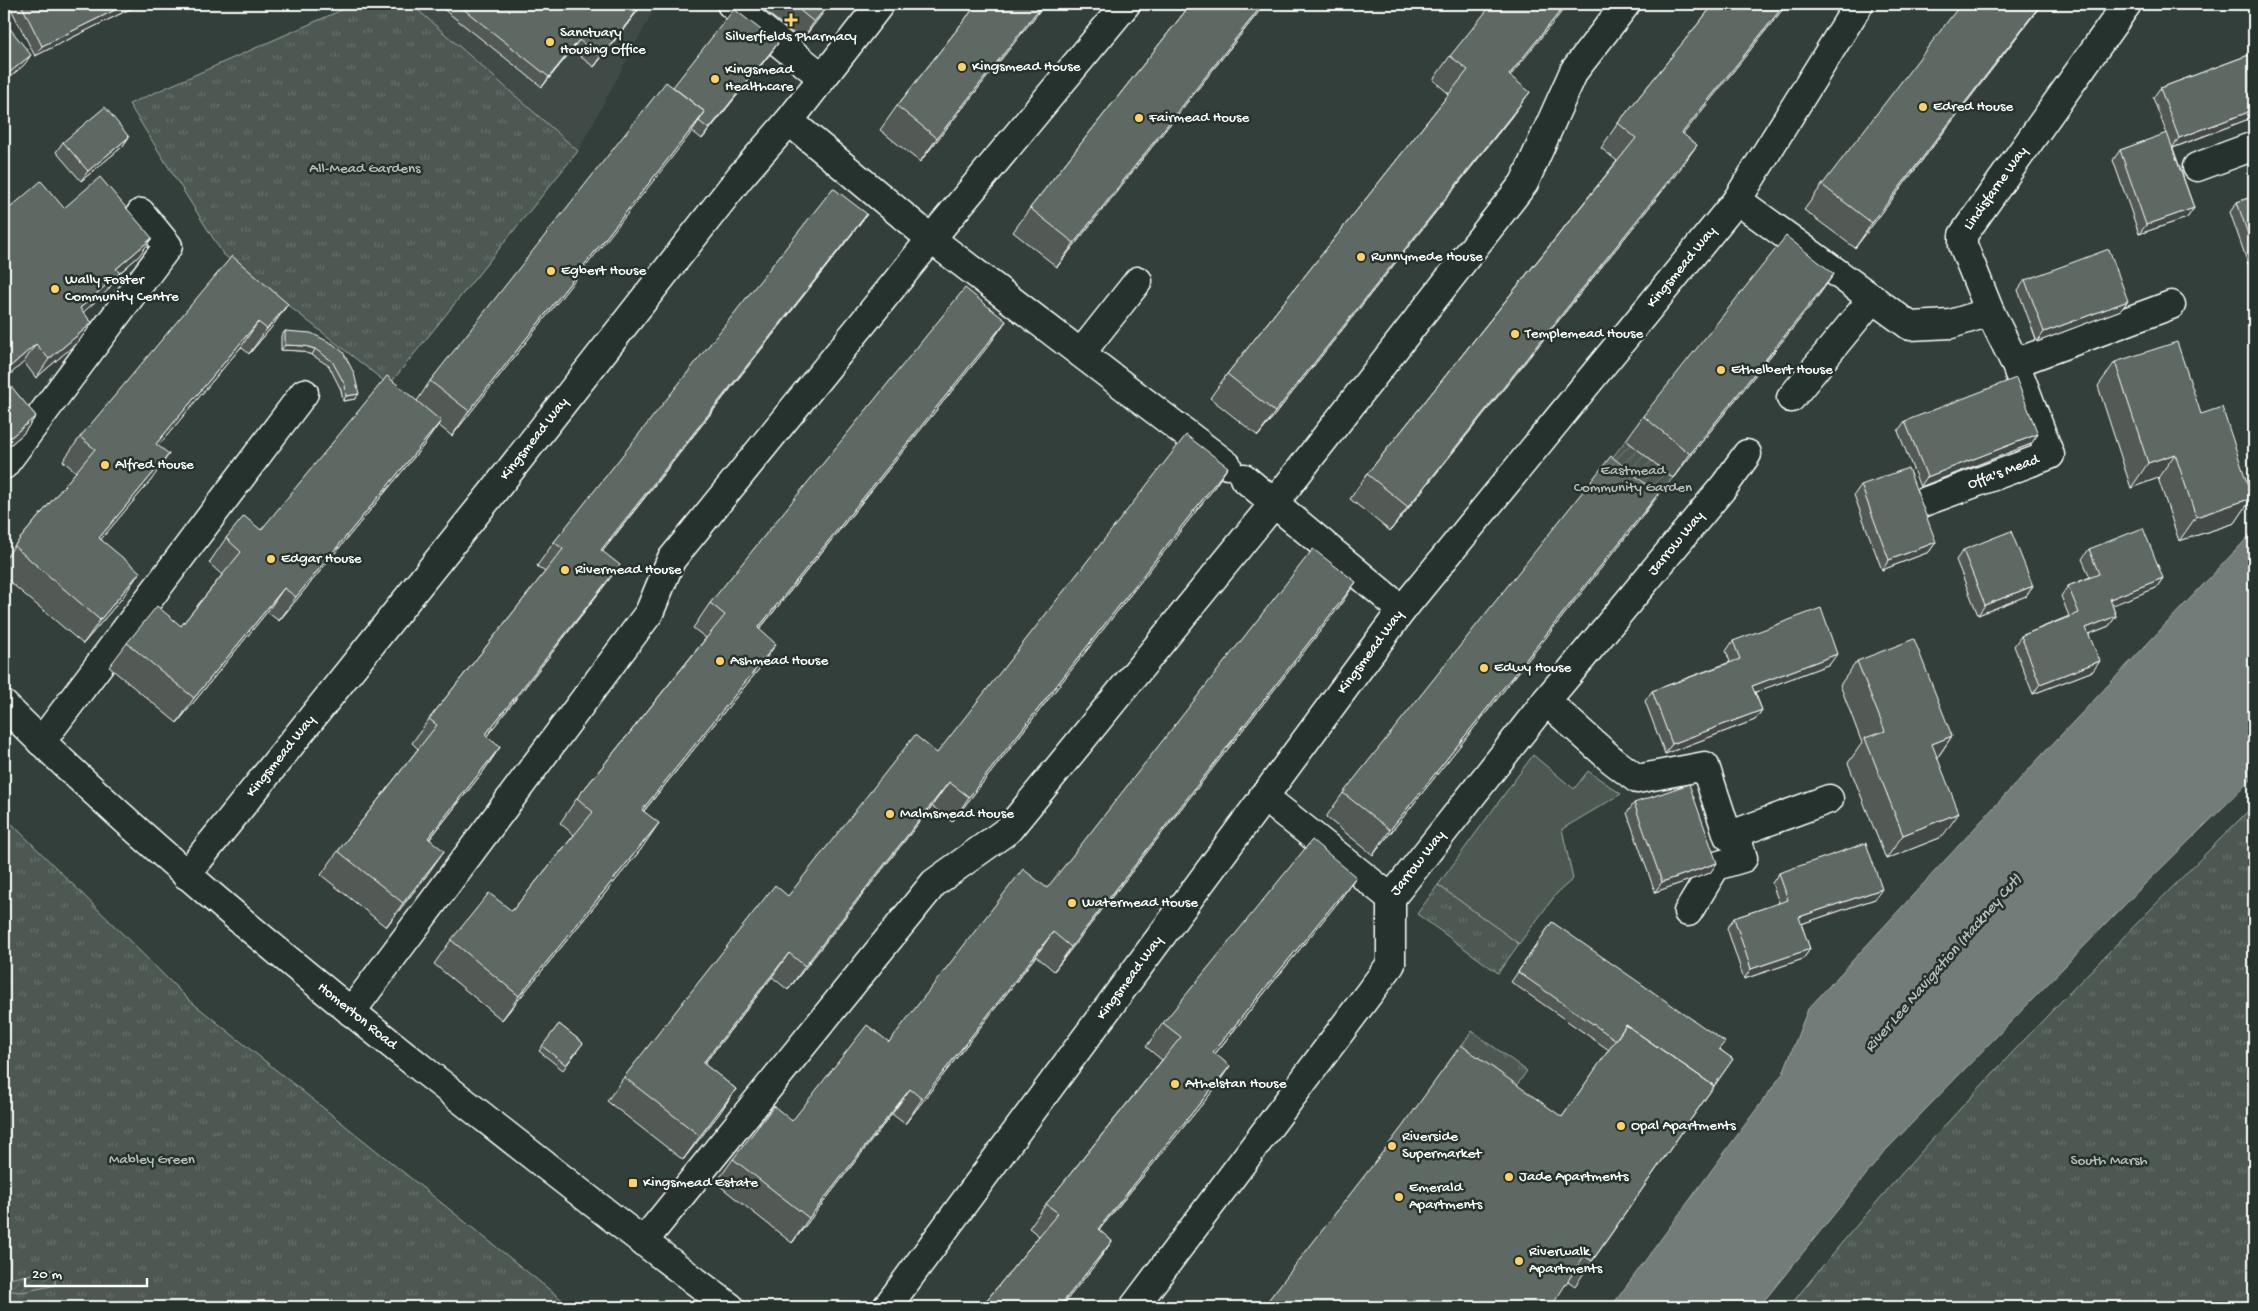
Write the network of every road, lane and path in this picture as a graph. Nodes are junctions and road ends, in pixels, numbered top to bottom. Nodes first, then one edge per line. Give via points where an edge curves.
1 (731, 4) edge
2 (880, 4) edge
3 (1126, 4) edge
4 (1626, 4) edge
5 (1859, 4) edge
6 (2127, 4) edge
7 (822, 77) junction
8 (789, 121) junction
9 (2254, 146) edge
10 (2197, 167) dead end
11 (1737, 200) junction
12 (141, 213) dead end
13 (931, 238) junction
14 (1138, 281) dead end
15 (1872, 298) junction
16 (2172, 305) dead end
17 (1990, 312) junction
18 (1081, 352) junction
19 (2015, 363) junction
20 (304, 393) dead end
21 (1791, 398) dead end
22 (1747, 454) dead end
23 (4, 465) edge
24 (1274, 502) junction
25 (1921, 503) edge
26 (1402, 610) junction
27 (1546, 702) junction
28 (4, 705) edge
29 (41, 742) junction
30 (1263, 796) junction
31 (1829, 799) dead end
32 (1735, 833) junction
33 (186, 875) junction
34 (1391, 898) junction
35 (1688, 912) dead end
36 (351, 1012) junction
37 (643, 1242) junction
38 (730, 1307) edge
39 (887, 1307) edge
40 (1134, 1307) edge

1 - 7 street
2 - 7 street, Kingsmead Way
3 - 13 street
4 - 24 street via 1574,70 1524,183
5 - 11 street, Kingsmead Way
6 - 17 street, Lindisfarne Way via 1963,235 1963,245
7 - 8 street, Kingsmead Way
8 - 13 street
8 - 33 street, Kingsmead Way via 734,185
9 - 10 street
11 - 15 street
11 - 26 street, Kingsmead Way
12 - 23 street via 168,246
13 - 18 street
13 - 36 street via 671,560 649,613
14 - 18 street
15 - 17 street via 1910,326 1952,324
15 - 21 street
16 - 19 street
17 - 19 street, Offa's Mead
18 - 24 street
19 - 25 street, Offa's Mead via 2050,455
20 - 29 street
22 - 27 street, Jarrow Way
24 - 26 street
24 - 37 street via 1008,830 934,883
26 - 30 street, Kingsmead Way
27 - 32 street via 1637,779 1705,766 1728,836
27 - 34 street, Jarrow Way
28 - 29 street, Homerton Road
29 - 33 street, Homerton Road
30 - 34 street, Jarrow Way
30 - 39 street, Kingsmead Way
31 - 32 street
32 - 35 street via 1743,858 1716,866
33 - 36 street, Homerton Road
34 - 40 street via 1391,964
36 - 37 street, Homerton Road
37 - 38 street, Homerton Road

